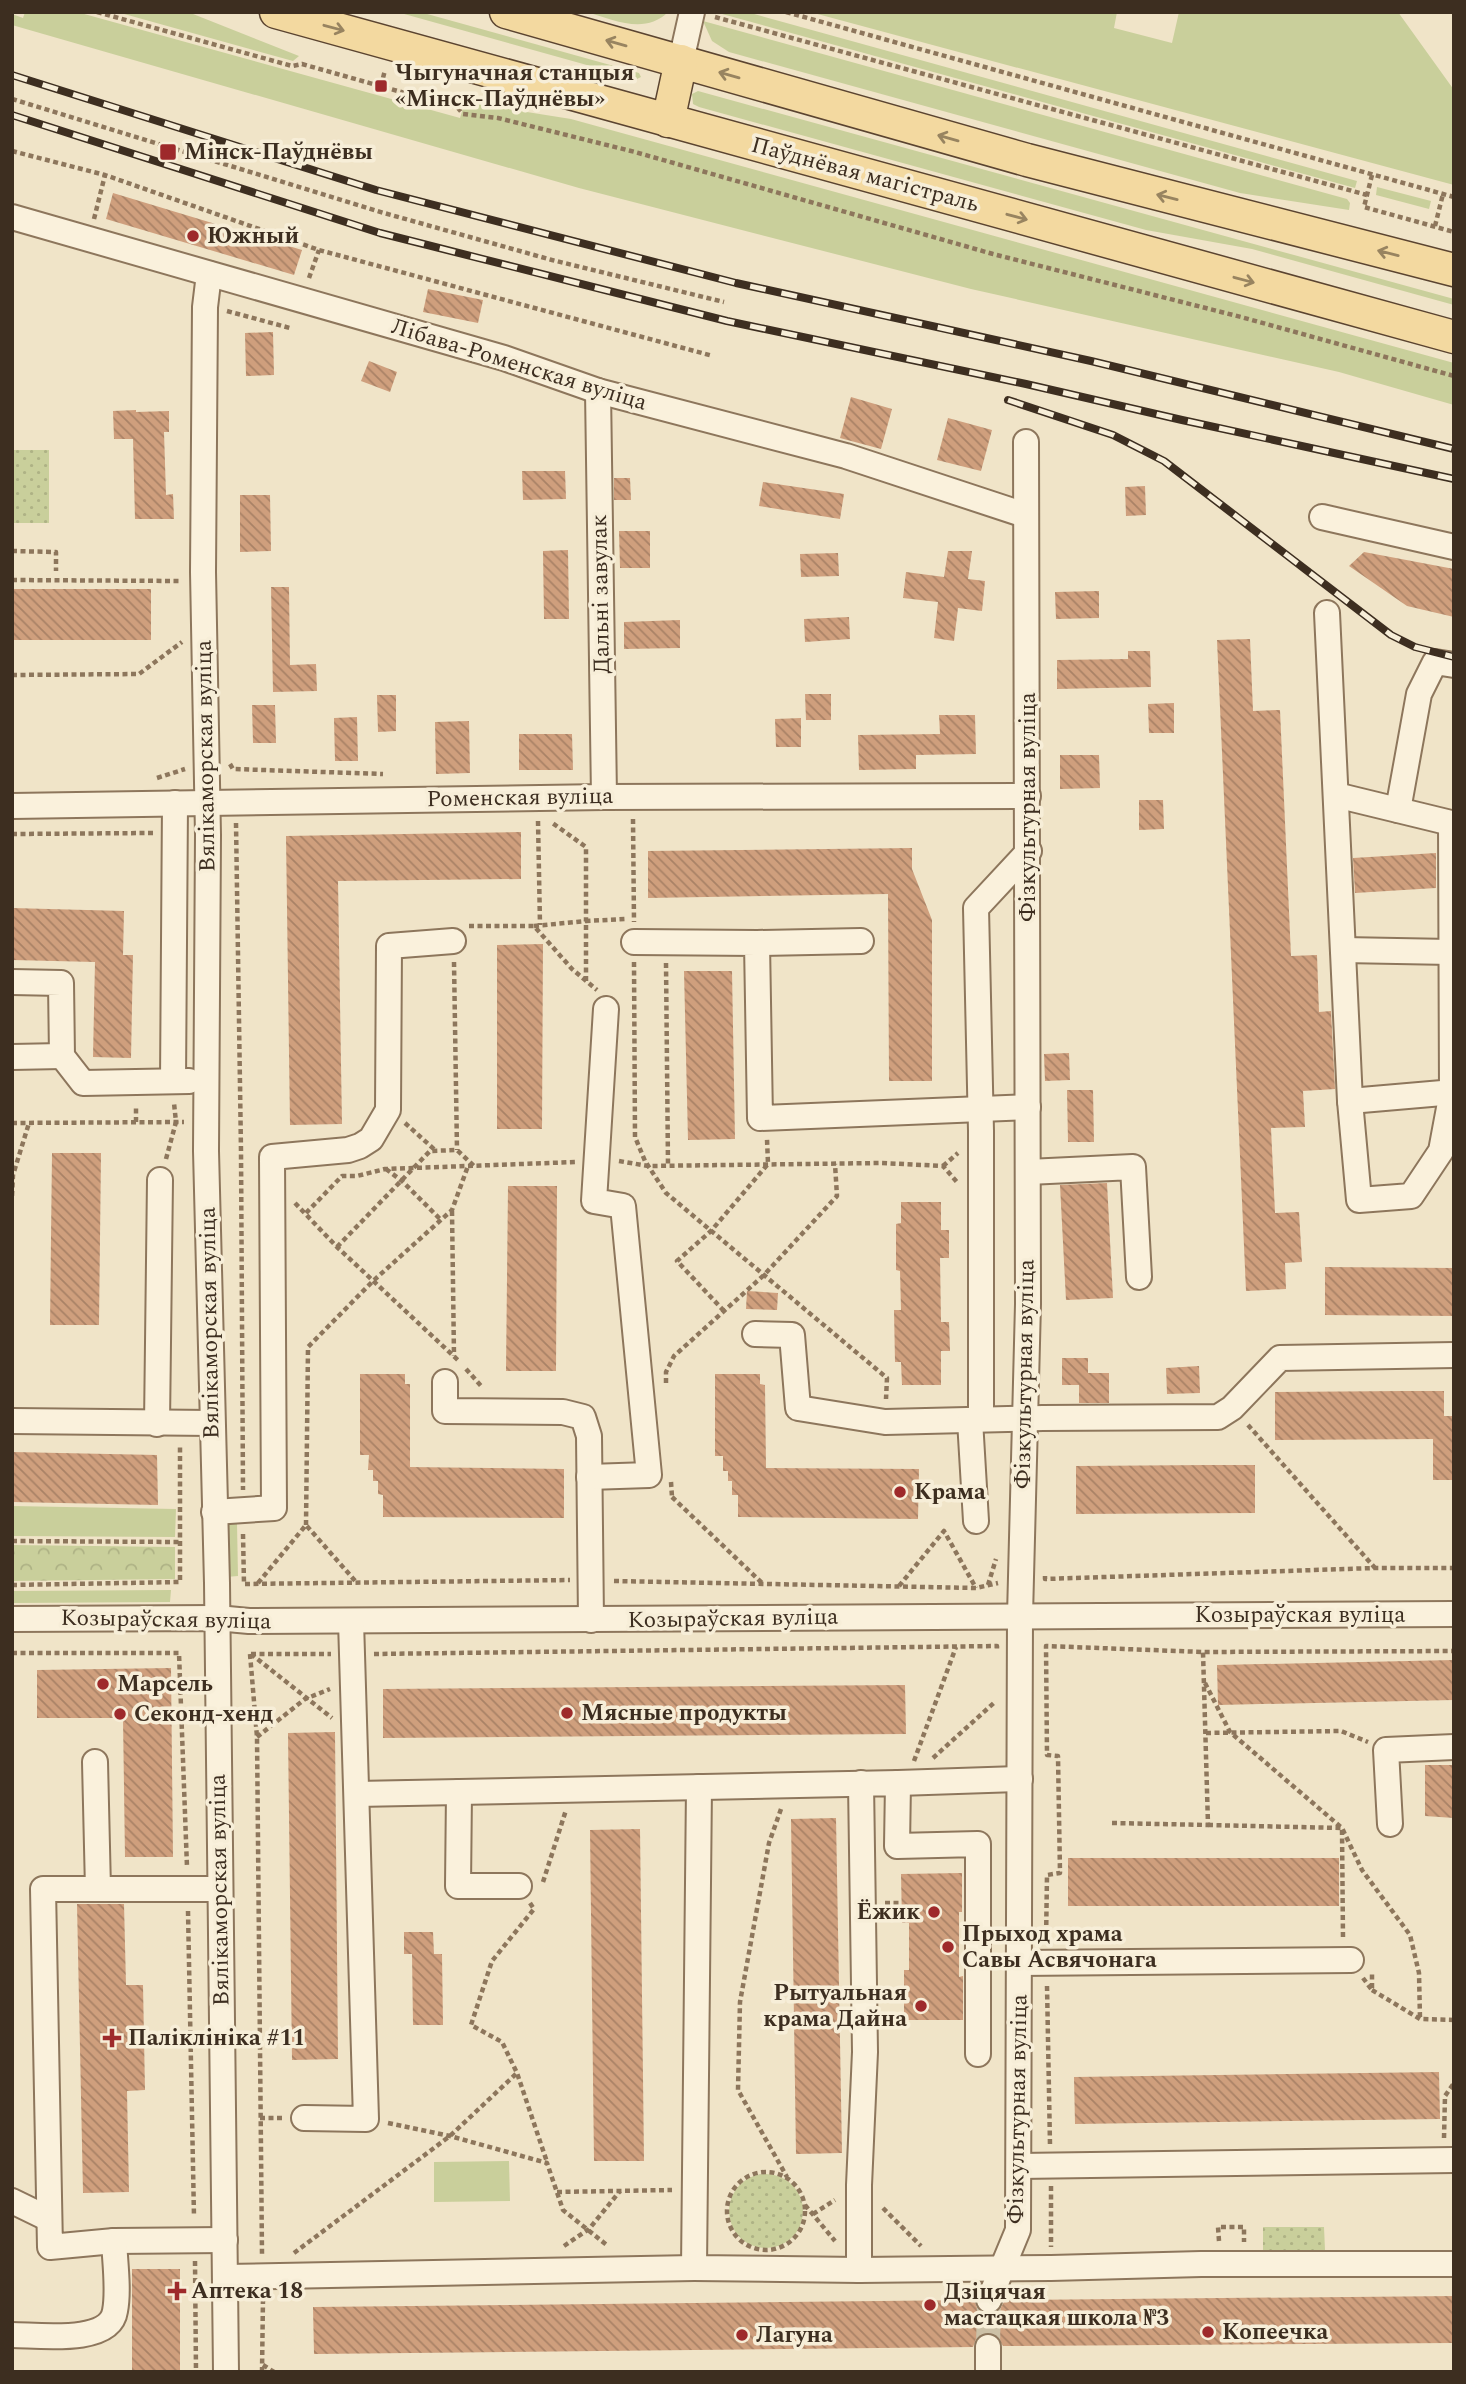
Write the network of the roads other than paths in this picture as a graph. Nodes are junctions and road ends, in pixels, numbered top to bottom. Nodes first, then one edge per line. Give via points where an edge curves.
1 (276, 12) edge
2 (506, 12) edge
3 (692, 12) edge
4 (681, 61) junction
5 (668, 121) junction
6 (12, 217) edge
7 (1454, 270) edge
8 (209, 274) junction
9 (1454, 337) edge
10 (598, 391) junction
11 (1026, 442) dead end
12 (1025, 515) junction
13 (1322, 517) dead end
14 (1454, 547) edge
15 (1327, 613) dead end
16 (1454, 665) edge
17 (1336, 795) junction
18 (1028, 796) junction
19 (604, 797) junction
20 (175, 803) junction
21 (207, 803) junction
22 (12, 806) edge
23 (1398, 810) junction
24 (1452, 823) edge
25 (1028, 851) junction
26 (634, 930) road end
27 (459, 934) road end
28 (861, 941) dead end
29 (757, 943) junction
30 (1343, 950) junction
31 (1451, 952) junction
32 (12, 982) edge
33 (611, 1005) road end
34 (62, 1056) junction
35 (12, 1057) edge
36 (205, 1080) junction
37 (173, 1081) junction
38 (1453, 1092) edge
39 (1350, 1101) junction
40 (1028, 1107) junction
41 (980, 1109) junction
42 (1028, 1172) junction
43 (160, 1180) road end
44 (1139, 1277) dead end
45 (755, 1334) dead end
46 (1454, 1355) edge
47 (445, 1382) dead end
48 (1025, 1418) junction
49 (976, 1420) junction
50 (12, 1421) edge
51 (212, 1423) junction
52 (169, 1424) junction
53 (589, 1477) junction
54 (214, 1512) junction
55 (976, 1521) dead end
56 (1454, 1614) edge
57 (1020, 1616) junction
58 (217, 1618) junction
59 (12, 1619) edge
60 (591, 1620) junction
61 (351, 1621) junction
62 (1454, 1747) edge
63 (95, 1762) dead end
64 (1020, 1779) junction
65 (861, 1783) junction
66 (902, 1783) junction
67 (699, 1787) junction
68 (459, 1791) junction
69 (357, 1794) junction
70 (1390, 1824) dead end
71 (533, 1888) road end
72 (98, 1889) junction
73 (220, 1889) junction
74 (1347, 1954) road end
75 (1019, 1963) junction
76 (978, 2054) dead end
77 (304, 2118) dead end
78 (1454, 2160) edge
79 (1019, 2166) junction
80 (12, 2201) edge
81 (49, 2219) junction
82 (225, 2239) junction
83 (114, 2241) junction
84 (1454, 2264) edge
85 (694, 2268) junction
86 (1002, 2269) junction
87 (859, 2270) junction
88 (226, 2277) junction
89 (989, 2300) tunnel mouth
90 (12, 2335) edge
91 (988, 2347) tunnel mouth
92 (226, 2372) edge
93 (988, 2372) edge

1 -> 5 main road, Паўднёвая магістраль
4 -> 2 main road
3 - 4 street
4 - 5 main road
7 -> 4 main road via 1027,160
5 -> 9 main road, Паўднёвая магістраль
6 - 8 street, Лібава-Роменская вуліца
8 - 10 street, Лібава-Роменская вуліца via 504,358
8 - 21 street, Вялікаморская вуліца via 203,572
10 - 12 street, Лібава-Роменская вуліца via 846,456
10 - 19 street, Дальні завулак
11 - 12 street, Фізкультурная вуліца
12 - 18 street, Фізкультурная вуліца
13 - 14 street
15 - 17 street
16 - 23 street via 1436,662 1419,694
17 - 23 street
17 - 30 street
18 - 19 street, Роменская вуліца
18 - 25 street, Фізкультурная вуліца
19 - 21 street, Роменская вуліца
20 - 21 street, Роменская вуліца
20 - 22 street, Роменская вуліца
20 - 37 street
21 - 36 street, Вялікаморская вуліца
23 - 24 street
24 - 31 street
25 - 40 street, Фізкультурная вуліца
25 - 41 street via 976,908
26 - 29 street via 666,943
27 - 54 street via 388,946 388,1110 371,1139 348,1150 272,1157 274,1508
28 - 29 street
29 - 41 street via 760,1118
30 - 31 street
30 - 39 street
31 - 38 street
32 - 34 street via 61,984
33 - 53 street via 594,1201 623,1206 649,1475
34 - 35 street
34 - 37 street via 83,1083
36 - 37 street
36 - 51 street, Вялікаморская вуліца
38 - 39 street
38 - 39 street via 1441,1151 1411,1196 1359,1200
40 - 41 street
40 - 42 street, Фізкультурная вуліца
41 - 49 street
42 - 44 street via 1133,1167
42 - 48 street, Фізкультурная вуліца
43 - 52 street
45 - 49 street via 792,1335 798,1408 885,1422
46 - 48 street via 1280,1358 1219,1417
47 - 53 street via 445,1411 563,1412 583,1417 589,1436
48 - 49 street
48 - 57 street, Фізкультурная вуліца
49 - 55 street
50 - 52 street
51 - 52 street
51 - 54 street, Вялікаморская вуліца
53 - 60 street
54 - 58 street, Вялікаморская вуліца
56 - 57 street, Козыраўская вуліца
57 - 60 street, Козыраўская вуліца
57 - 64 street, Фізкультурная вуліца
58 - 59 street, Козыраўская вуліца
58 - 61 street, Козыраўская вуліца
58 - 73 street, Вялікаморская вуліца
60 - 61 street, Козыраўская вуліца
61 - 69 street
62 - 70 street via 1386,1750
63 - 72 street
64 - 66 street
64 - 75 street, Фізкультурная вуліца
65 - 66 street
65 - 67 street
65 - 87 street via 865,2052
66 - 76 street via 897,1846 978,1844
67 - 68 street
67 - 85 street
68 - 69 street
68 - 71 street via 458,1886
69 - 77 street via 366,2119
72 - 73 street
72 - 81 street via 43,1889
73 - 82 street, Вялікаморская вуліца
74 - 75 street
75 - 79 street, Фізкультурная вуліца
78 - 79 street
79 - 86 street, Фізкультурная вуліца via 1018,2230
80 - 81 street
81 - 83 street via 50,2247
82 - 83 street
82 - 88 street, Вялікаморская вуліца
83 - 90 street via 115,2313 110,2325 92,2334
84 - 86 street via 1201,2263
85 - 87 street
85 - 88 street
86 - 87 street
86 - 89 street, Фізкультурная вуліца
88 - 92 street, Вялікаморская вуліца
91 - 93 street

